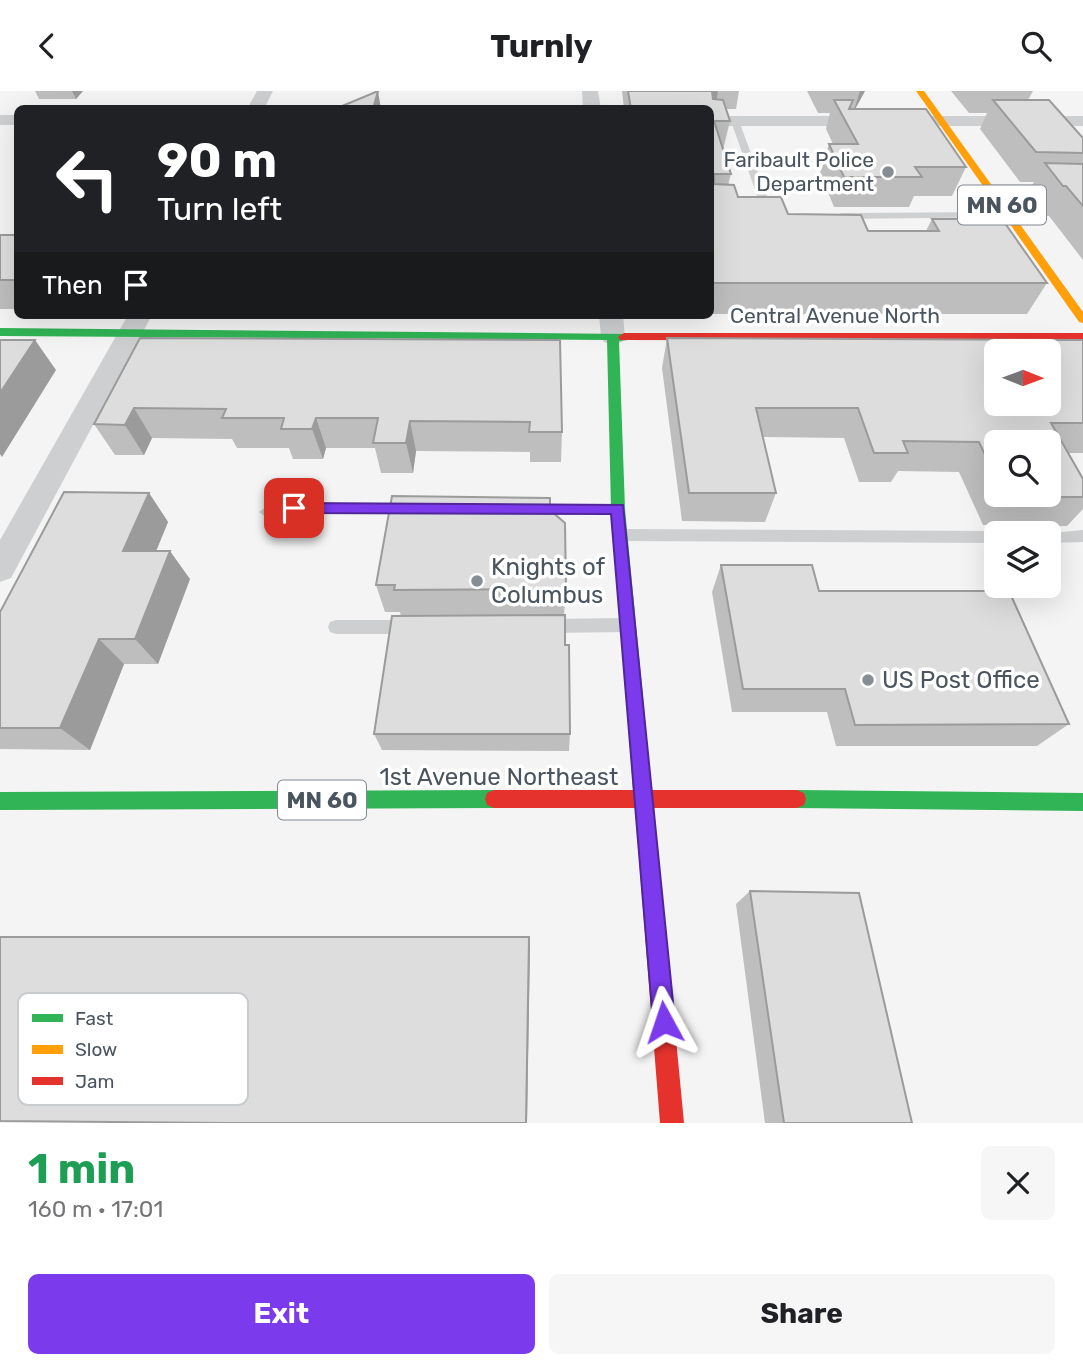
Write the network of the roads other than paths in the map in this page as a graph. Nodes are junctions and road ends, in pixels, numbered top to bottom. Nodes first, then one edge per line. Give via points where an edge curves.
1 (920, 91) edge
2 (941, 120) junction
3 (714, 121) edge
4 (734, 121) junction
5 (1083, 121) edge
6 (989, 186) junction
7 (1083, 188) edge
8 (779, 210) edge
9 (1010, 215) junction
10 (830, 216) edge
11 (1083, 320) edge
12 (135, 324) edge
13 (612, 326) edge
14 (0, 332) edge
15 (1083, 337) edge
16 (429, 508) edge
17 (510, 509) edge
18 (618, 509) junction
19 (266, 512) dead end
20 (620, 535) junction
21 (1083, 536) edge
22 (984, 537) edge
23 (1061, 537) edge
24 (0, 569) edge
25 (627, 625) junction
26 (433, 626) edge
27 (530, 626) edge
28 (336, 627) dead end
29 (645, 799) junction
30 (0, 801) edge
31 (1083, 802) edge
32 (672, 1123) edge

1 - 2 street, MN 60
2 - 4 street
2 - 5 street
2 - 6 street, MN 60
3 - 4 street
4 - 8 lane via 761,210
6 - 7 lane
6 - 9 street, MN 60
9 - 10 lane
9 - 11 street, MN 60
12 - 13 street, Central Avenue North
12 - 14 street, Central Avenue North
12 - 24 street
13 - 15 street, Central Avenue North
13 - 18 street
16 - 19 lane
17 - 18 lane
18 - 20 street
20 - 22 lane
20 - 25 street
21 - 23 lane
25 - 27 lane
25 - 29 street
26 - 28 lane
29 - 30 street, 1st Avenue Northeast / MN 60
29 - 31 street, 1st Avenue Northeast / MN 60
29 - 32 street

